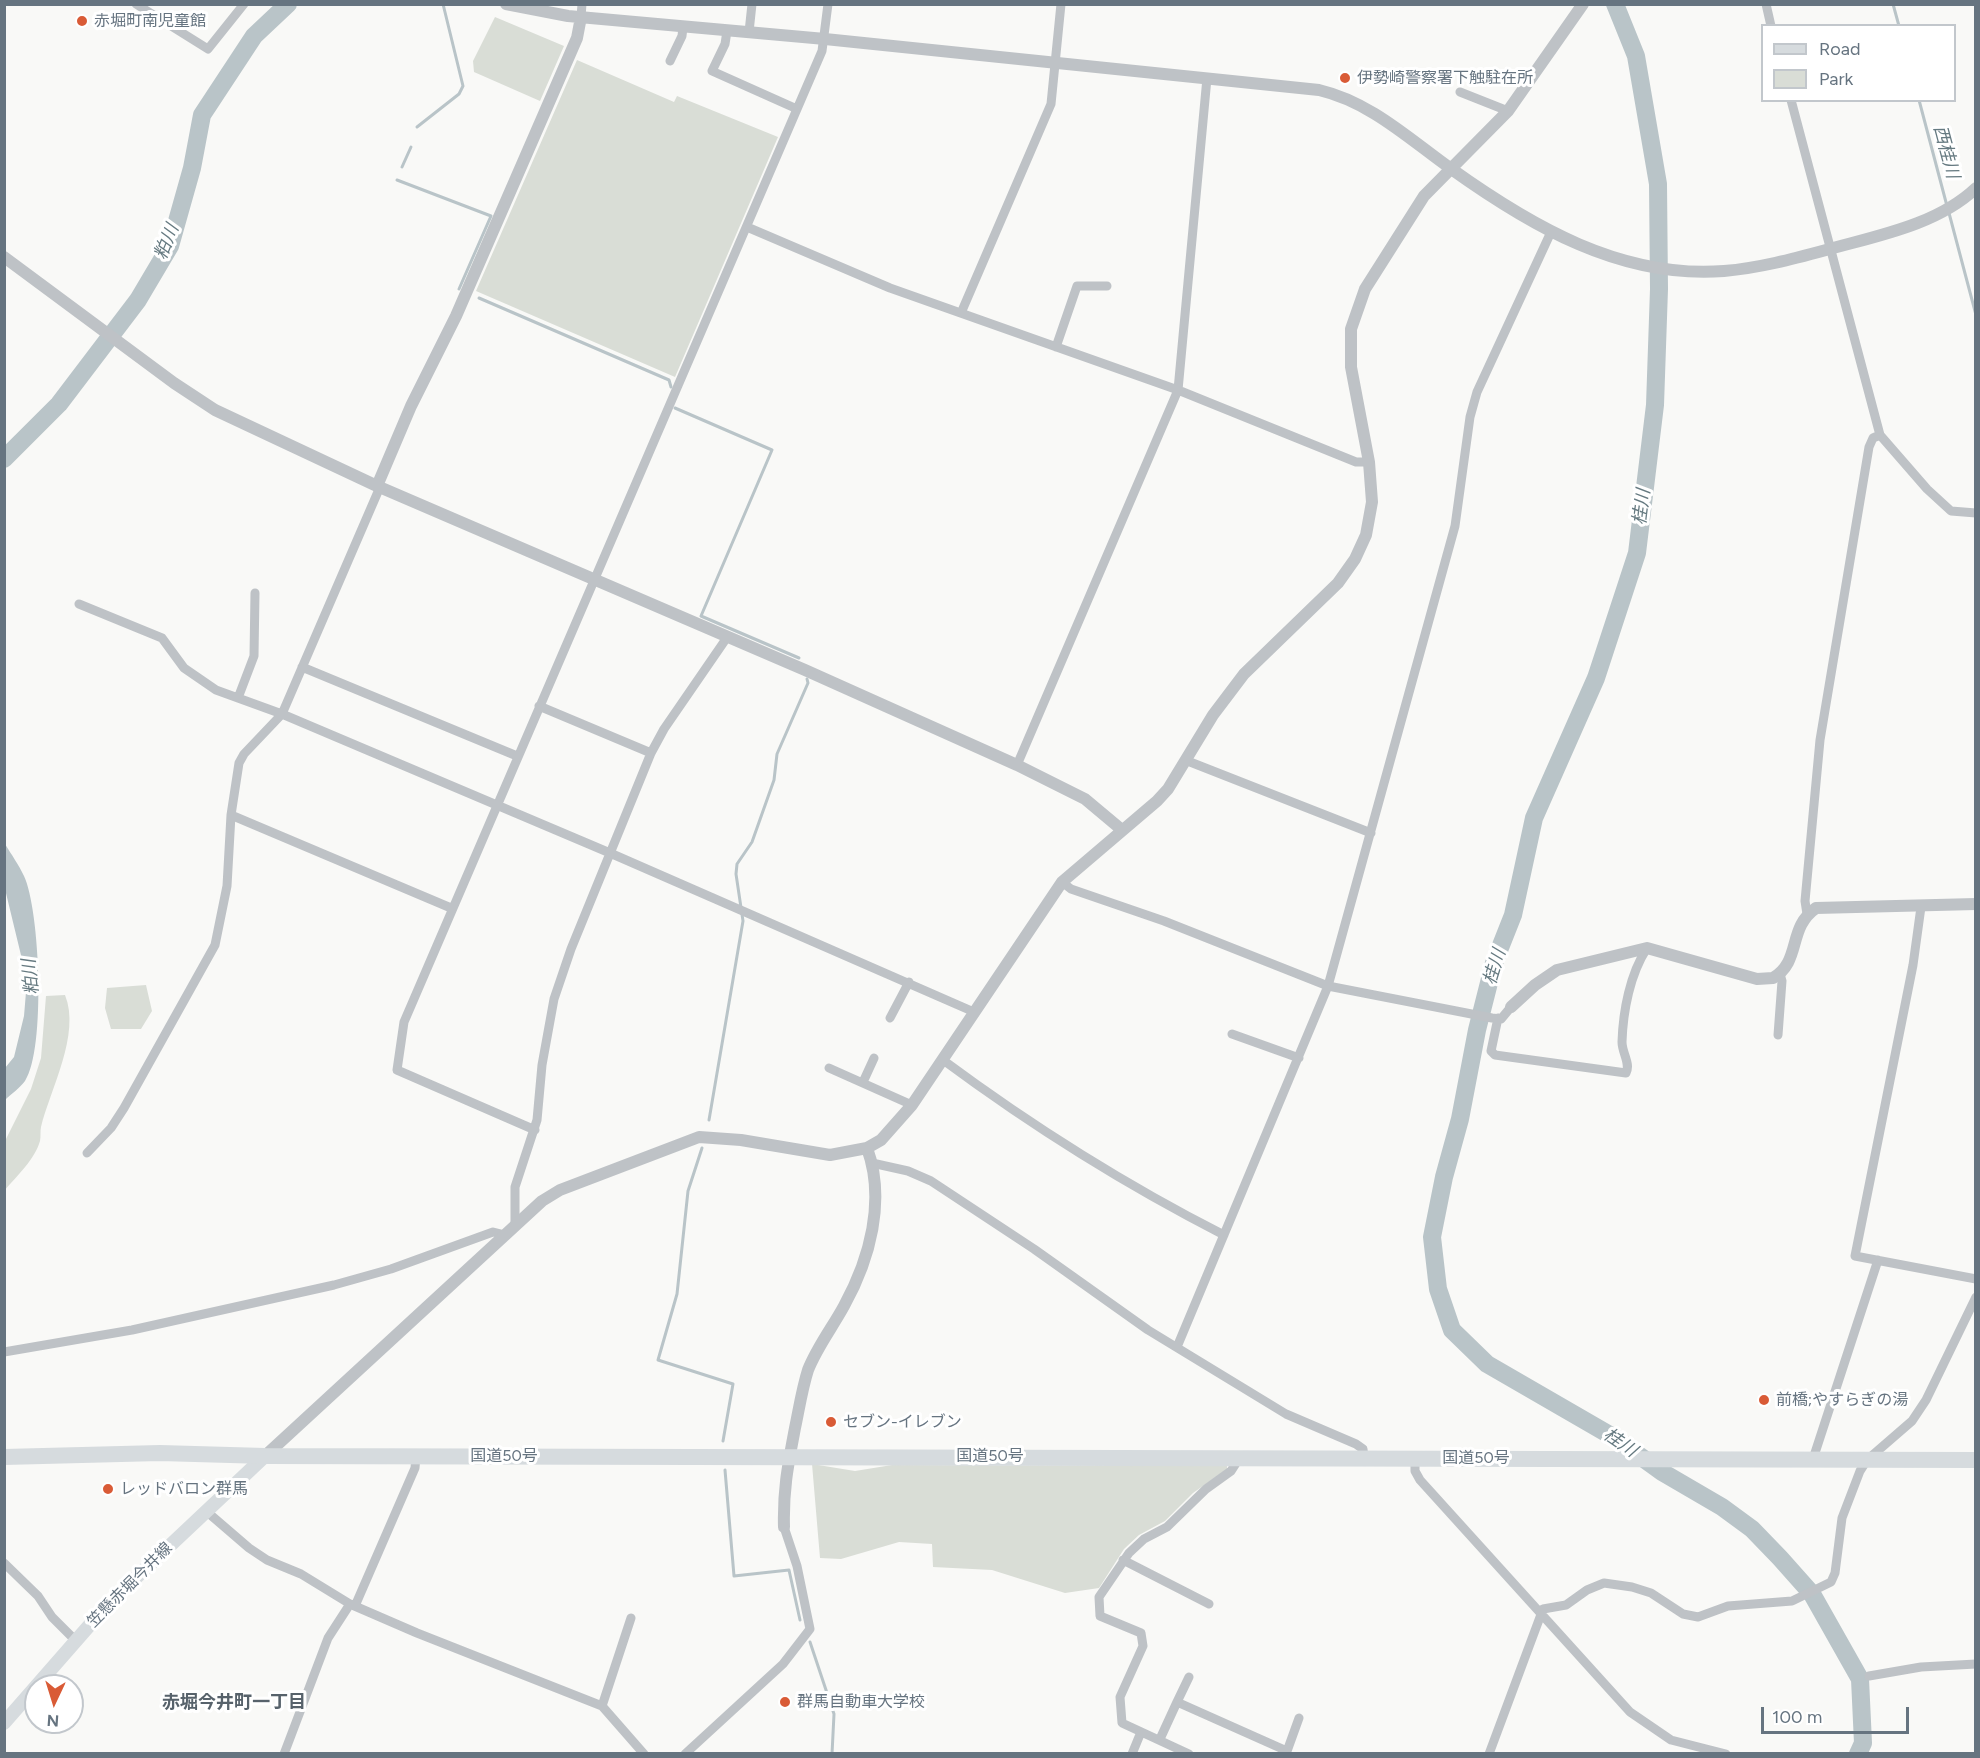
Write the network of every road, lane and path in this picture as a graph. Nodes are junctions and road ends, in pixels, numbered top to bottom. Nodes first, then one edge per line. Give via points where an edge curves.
1 (136, 4) edge
2 (244, 4) edge
3 (506, 4) edge
4 (752, 4) edge
5 (828, 4) edge
6 (1061, 4) edge
7 (1583, 4) edge
8 (1766, 4) edge
9 (582, 11) edge
10 (1771, 24) edge
11 (683, 27) junction
12 (727, 31) junction
13 (749, 32) junction
14 (825, 39) junction
15 (670, 61) dead end
16 (1055, 63) junction
17 (1207, 78) junction
18 (1460, 92) dead end
19 (1792, 102) edge
20 (797, 109) junction
21 (1508, 111) junction
22 (1452, 170) junction
23 (1976, 188) edge
24 (747, 227) junction
25 (1551, 232) junction
26 (1830, 249) junction
27 (4, 257) edge
28 (1107, 286) dead end
29 (961, 313) junction
30 (1056, 347) junction
31 (1178, 390) junction
32 (1880, 435) junction
33 (1369, 462) junction
34 (378, 487) junction
35 (1976, 513) edge
36 (593, 579) junction
37 (255, 593) dead end
38 (79, 604) dead end
39 (728, 636) junction
40 (302, 667) junction
41 (238, 698) junction
42 (539, 706) junction
43 (282, 714) junction
44 (651, 753) junction
45 (517, 756) junction
46 (1185, 760) junction
47 (1017, 765) junction
48 (496, 804) junction
49 (231, 815) junction
50 (1122, 831) junction
51 (1371, 833) junction
52 (610, 852) junction
53 (1062, 882) junction
54 (1976, 904) edge
55 (451, 908) junction
56 (1921, 908) junction
57 (1807, 914) junction
58 (1647, 948) junction
59 (1780, 974) junction
60 (909, 982) junction
61 (1329, 986) junction
62 (1511, 1007) joint
63 (974, 1012) junction
64 (891, 1018) dead end
65 (1495, 1018) junction
66 (1232, 1034) dead end
67 (1778, 1035) dead end
68 (874, 1058) dead end
69 (1299, 1058) junction
70 (943, 1060) junction
71 (829, 1068) dead end
72 (863, 1082) junction
73 (912, 1105) junction
74 (535, 1130) junction
75 (867, 1148) junction
76 (87, 1153) dead end
77 (872, 1163) junction
78 (515, 1226) junction
79 (505, 1235) junction
80 (1224, 1235) junction
81 (1878, 1260) junction
82 (1976, 1279) edge
83 (1976, 1297) edge
84 (1177, 1347) junction
85 (4, 1352) edge
86 (265, 1456) junction
87 (416, 1456) junction
88 (789, 1456) junction
89 (4, 1457) edge
90 (1240, 1457) junction
91 (1364, 1457) junction
92 (1415, 1457) junction
93 (1813, 1459) junction
94 (1867, 1460) junction
95 (1976, 1460) edge
96 (206, 1511) junction
97 (784, 1527) joint
98 (1123, 1560) junction
99 (4, 1563) edge
100 (1209, 1604) dead end
101 (353, 1605) junction
102 (1540, 1614) junction
103 (631, 1618) dead end
104 (75, 1640) junction
105 (1976, 1664) edge
106 (1869, 1676) dead end
107 (1189, 1677) dead end
108 (1177, 1702) junction
109 (602, 1706) junction
110 (1299, 1718) dead end
111 (4, 1723) edge
112 (1141, 1732) junction
113 (1160, 1740) junction
114 (1286, 1753) edge
115 (284, 1754) edge
116 (644, 1754) edge
117 (686, 1754) edge
118 (1131, 1754) edge
119 (1189, 1754) edge
120 (1489, 1754) edge
121 (1726, 1754) edge

1 - 2 street via 208,49
3 - 9 street
4 - 13 street
5 - 14 street
6 - 16 street
7 - 21 street
8 - 10 street
9 - 11 street
9 - 34 street via 577,38
11 - 12 street
11 - 15 street
12 - 13 street
12 - 20 street via 712,71
13 - 14 street
14 - 16 street
14 - 20 street
16 - 17 street
16 - 29 street via 1049,108
17 - 22 street via 1303,87 1344,97 1372,111
17 - 31 street
18 - 21 street
19 - 26 street
20 - 24 street
21 - 22 street
22 - 25 street
22 - 33 street via 1418,205 1365,289 1351,329 1352,374
23 - 26 street via 1948,209 1910,225
24 - 29 street via 890,288
24 - 36 street
25 - 26 street via 1591,250 1671,270 1740,269
25 - 51 street via 1477,392 1455,526
26 - 32 street
27 - 34 street via 214,410
28 - 30 street via 1077,286
29 - 30 street
30 - 31 street
31 - 33 street via 1356,462
31 - 47 street
32 - 35 street via 1951,511
32 - 57 street via 1873,438 1869,447 1820,740
33 - 46 street via 1370,518 1355,559 1338,583 1244,674
34 - 36 street
34 - 40 street
36 - 39 street
36 - 42 street
37 - 41 street via 254,656
38 - 41 street via 162,638 192,675
39 - 44 street
39 - 47 street
40 - 43 street
40 - 45 street
41 - 43 street
42 - 44 street
42 - 45 street
43 - 48 street
43 - 49 street via 244,754
44 - 52 street
45 - 48 street
46 - 50 street via 1157,801
46 - 51 street
47 - 50 street via 1085,799
48 - 52 street
48 - 55 street
49 - 55 street
49 - 76 street via 227,886 215,945 124,1108
50 - 53 street
51 - 61 street
52 - 60 street
52 - 74 street via 554,999
53 - 61 street via 1071,889
53 - 63 street
54 - 56 street
55 - 74 street via 406,1014 397,1070
56 - 57 street via 1825,906
56 - 81 street via 1855,1256
57 - 59 street via 1801,921 1791,960
58 - 59 street via 1757,979
58 - 62 street via 1557,970
58 - 65 street via 1625,1012 1622,1044 1628,1065 1626,1073 1495,1055 1491,1051
59 - 67 street
60 - 63 street
60 - 64 street
61 - 65 street
61 - 69 street
62 - 65 street
63 - 70 street
66 - 69 street
68 - 72 street
69 - 80 street
70 - 73 street
70 - 80 street via 1028,1121
71 - 72 street
72 - 73 street
73 - 75 street via 891,1132
74 - 78 street via 515,1187
75 - 77 street
75 - 78 street via 830,1155 708,1136 689,1139 560,1190
77 - 84 street via 931,1181
77 - 88 street via 874,1224 864,1260 809,1369
78 - 79 street
79 - 85 street via 494,1232 334,1285 132,1330
79 - 86 street
80 - 84 street
81 - 82 street
81 - 93 street
83 - 94 street via 1912,1421
84 - 91 street via 1286,1414 1356,1444
86 - 87 highway, 国道50号
86 - 89 highway, 国道50号 via 160,1453
86 - 96 main road, 笠懸赤堀今井線
87 - 88 highway, 国道50号
87 - 101 street via 415,1468
88 - 90 highway, 国道50号
88 - 97 street
90 - 91 highway, 国道50号
90 - 98 street via 1231,1471
91 - 92 highway, 国道50号
92 - 93 highway, 国道50号
92 - 102 street via 1420,1480
93 - 94 highway, 国道50号
94 - 95 highway, 国道50号
94 - 102 street via 1842,1518 1834,1578 1826,1586 1795,1600 1728,1606 1698,1617 1683,1614 1651,1593 1604,1583 1566,1605 1543,1609
96 - 101 street via 267,1560 301,1574
96 - 104 main road, 笠懸赤堀今井線
97 - 117 street via 810,1629 783,1664
98 - 100 street
98 - 112 street via 1099,1598 1098,1612 1141,1633 1143,1646 1120,1698 1122,1723
99 - 104 street
101 - 109 street
101 - 115 street via 328,1638
102 - 120 street
102 - 121 street via 1647,1726 1671,1740
103 - 109 street
104 - 111 main road, 笠懸赤堀今井線
105 - 106 street via 1921,1667
107 - 108 street
108 - 113 street
108 - 114 street
109 - 116 street
110 - 114 street
112 - 113 street
112 - 118 street
113 - 119 street

